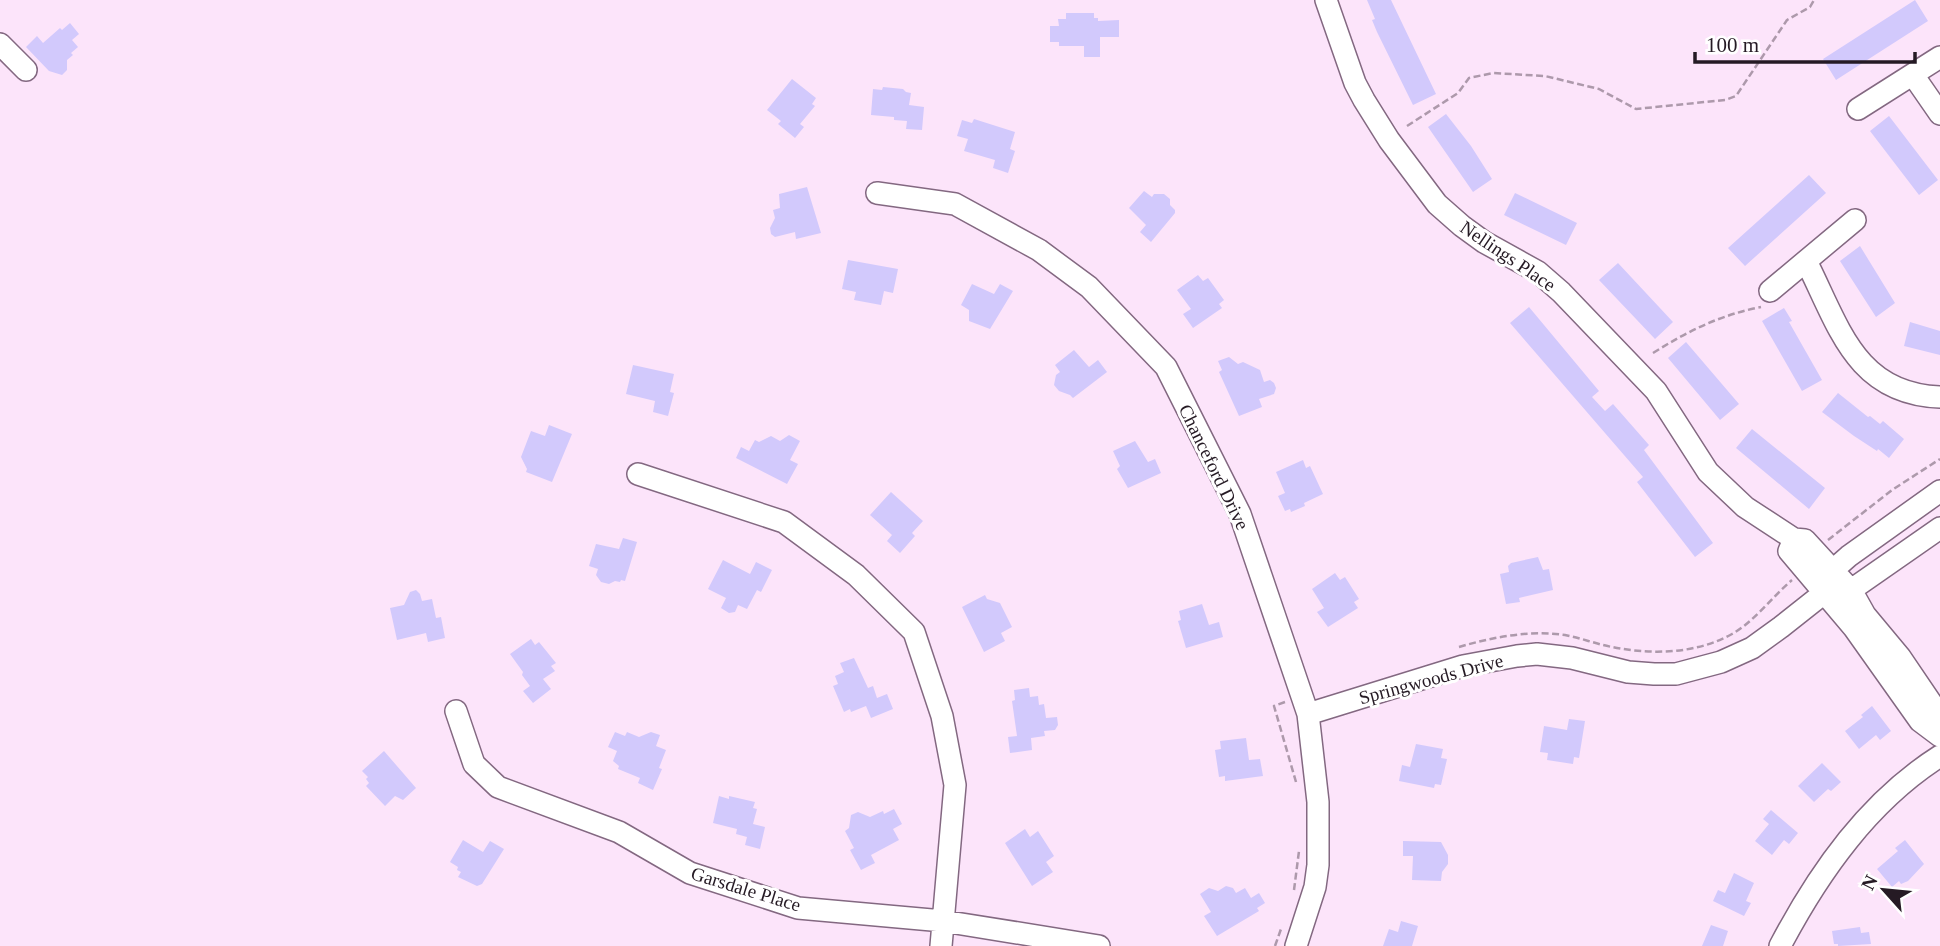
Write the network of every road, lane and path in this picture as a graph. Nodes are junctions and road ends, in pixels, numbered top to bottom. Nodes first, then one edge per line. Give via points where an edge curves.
1 (1326, 0) edge
2 (1814, 0) edge
3 (0, 44) edge
4 (1940, 57) edge
5 (26, 70) dead end
6 (1913, 75) junction
7 (1858, 109) dead end
8 (1940, 114) edge
9 (1407, 126) dead end
10 (877, 193) dead end
11 (1855, 220) dead end
12 (1806, 261) junction
13 (1768, 299) joint
14 (1653, 353) dead end
15 (1940, 397) edge
16 (638, 474) dead end
17 (1940, 491) edge
18 (1940, 528) edge
19 (1794, 539) junction
20 (1832, 571) junction
21 (1851, 590) junction
22 (1824, 593) junction
23 (456, 711) dead end
24 (1308, 714) junction
25 (1940, 716) edge
26 (1940, 736) edge
27 (1940, 756) edge
28 (943, 921) junction
29 (941, 946) edge
30 (1098, 946) edge
31 (1296, 946) edge
32 (1780, 946) edge

1 - 19 street, Nellings Place via 1364,100 1437,204 1484,242 1538,272 1561,292 1656,391 1708,472 1745,507
2 - 9 path via 1787,19 1736,96 1726,100 1636,108 1599,89 1545,76 1493,73 1469,78 1458,93
3 - 5 street
4 - 6 street
6 - 7 street
6 - 8 street
10 - 24 street, Chanceford Drive via 955,204 1039,250 1089,287 1166,367 1240,514
11 - 12 street
12 - 13 street
12 - 15 street via 1863,366 1891,387
13 - 14 path via 1691,329
16 - 28 street via 784,522 856,575 914,632 942,716 955,785
17 - 20 street
18 - 21 street
19 - 20 street, Nellings Place via 1805,540
19 - 22 street via 1789,551
20 - 21 street, Nellings Place
20 - 22 street
21 - 22 street
21 - 25 street, Nellings Place
22 - 24 street, Springwoods Drive via 1752,648 1676,674 1628,672 1537,654 1517,656 1463,666
22 - 26 street via 1920,721
23 - 28 street, Garsdale Place via 474,764 498,787 619,832 690,873 799,908
24 - 31 street, Chanceford Drive via 1318,802 1318,865
27 - 32 street via 1901,785 1847,841 1821,874
28 - 29 street
28 - 30 street, Garsdale Place

